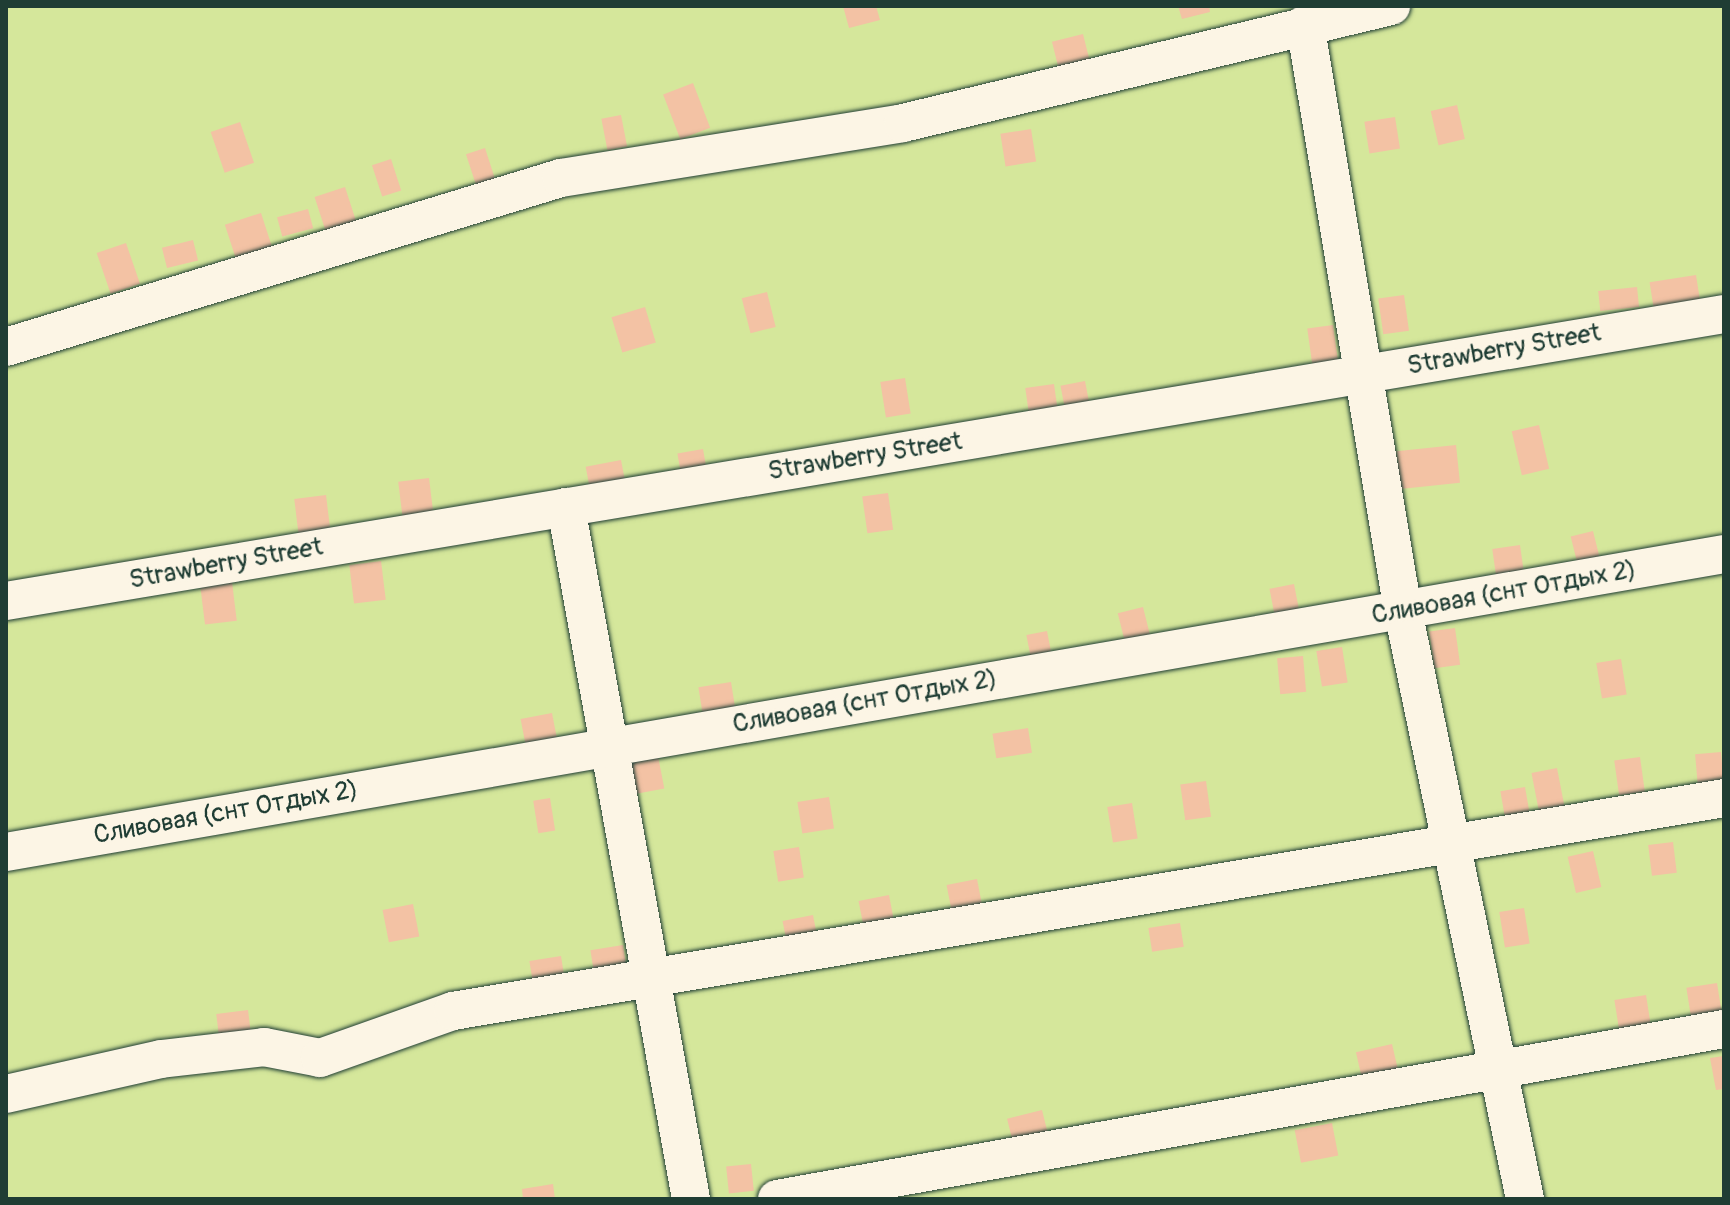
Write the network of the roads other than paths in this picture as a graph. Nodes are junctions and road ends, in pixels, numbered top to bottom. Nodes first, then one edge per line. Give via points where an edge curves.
1 (1391, 6) edge
2 (1305, 24) junction
3 (1724, 314) edge
4 (6, 347) edge
5 (1366, 374) junction
6 (566, 507) junction
7 (1724, 554) edge
8 (6, 601) edge
9 (1403, 611) junction
10 (611, 745) junction
11 (1724, 798) edge
12 (1453, 841) junction
13 (6, 852) edge
14 (648, 982) junction
15 (1724, 1029) edge
16 (1500, 1065) junction
17 (6, 1094) edge
18 (691, 1199) edge
19 (777, 1199) edge
20 (1525, 1199) edge

1 - 2 lane
2 - 4 lane via 903,123 561,178
2 - 5 lane
3 - 5 lane, Strawberry Street
5 - 6 lane, Strawberry Street
5 - 9 lane
6 - 8 lane, Strawberry Street
6 - 10 lane
7 - 9 lane, Сливовая (снт Отдых 2)
9 - 10 lane, Сливовая (снт Отдых 2)
9 - 12 lane
10 - 13 lane, Сливовая (снт Отдых 2)
10 - 14 lane
11 - 12 lane
12 - 14 lane
12 - 16 lane
14 - 17 lane via 453,1011 320,1058 249,1049 161,1059
14 - 18 lane
15 - 16 lane
16 - 19 lane
16 - 20 lane

